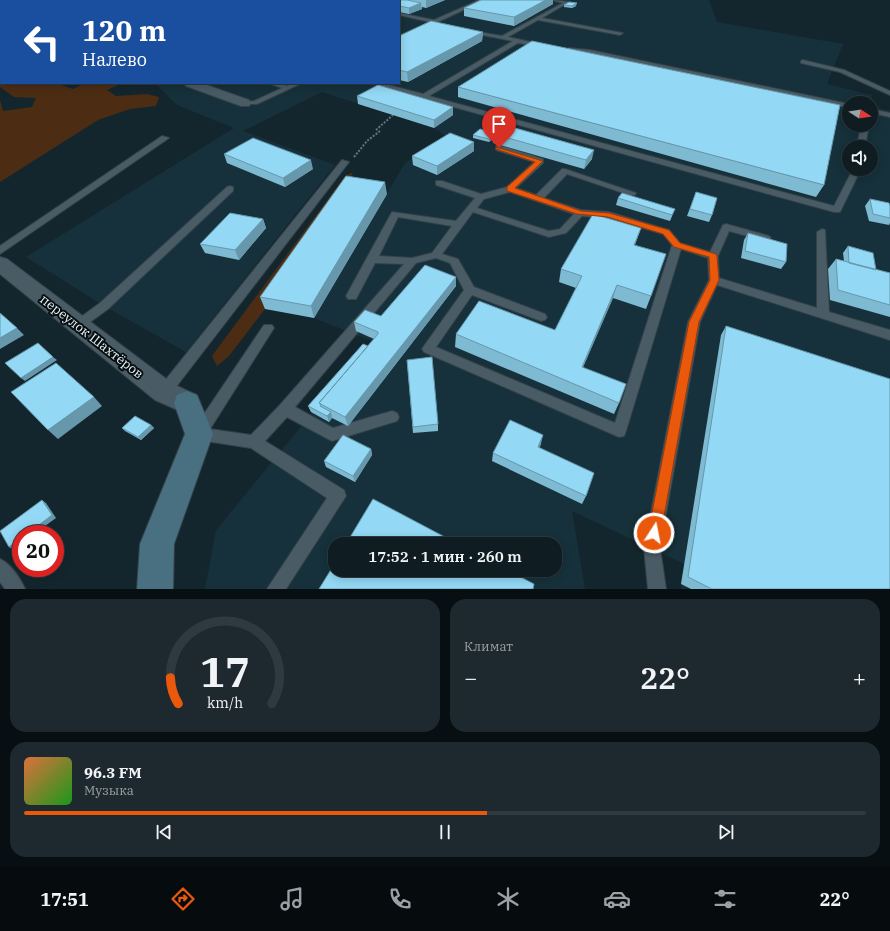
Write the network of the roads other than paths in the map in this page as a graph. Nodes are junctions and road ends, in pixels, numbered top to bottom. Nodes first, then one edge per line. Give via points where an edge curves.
1 (483, 0) edge
2 (554, 0) edge
3 (400, 14) edge
4 (538, 19) junction
5 (433, 22) junction
6 (446, 26) edge
7 (460, 29) edge
8 (620, 33) dead end
9 (400, 38) edge
10 (503, 38) junction
11 (516, 41) junction
12 (551, 48) edge
13 (564, 50) edge
14 (803, 62) dead end
15 (193, 84) edge
16 (274, 84) edge
17 (297, 84) edge
18 (378, 84) edge
19 (287, 88) junction
20 (890, 93) edge
21 (423, 97) junction
22 (244, 103) joint
23 (842, 105) edge
24 (878, 112) edge
25 (890, 115) edge
26 (165, 138) dead end
27 (499, 148) edge
28 (349, 161) road end
29 (854, 176) edge
30 (439, 183) dead end
31 (230, 189) dead end
32 (510, 189) junction
33 (632, 193) dead end
34 (481, 197) junction
35 (538, 199) junction
36 (472, 209) junction
37 (580, 213) junction
38 (458, 224) junction
39 (822, 232) dead end
40 (766, 238) edge
41 (677, 245) junction
42 (0, 251) edge
43 (436, 255) junction
44 (713, 256) junction
45 (372, 259) junction
46 (412, 260) junction
47 (0, 264) edge
48 (714, 280) junction
49 (470, 290) junction
50 (352, 296) dead end
51 (823, 314) junction
52 (541, 317) dead end
53 (78, 325) junction
54 (268, 328) dead end
55 (890, 335) edge
56 (176, 398) junction
57 (285, 409) junction
58 (392, 417) dead end
59 (200, 434) junction
60 (254, 442) junction
61 (0, 568) edge
62 (16, 589) edge
63 (155, 589) edge
64 (276, 589) edge
65 (657, 589) edge

1 - 5 lane
2 - 4 lane via 567,2
3 - 5 lane
4 - 8 lane
4 - 10 lane
5 - 6 lane
5 - 9 lane
7 - 10 lane
10 - 11 lane
11 - 12 lane
11 - 21 lane
13 - 23 lane via 590,52
14 - 20 lane via 842,71
15 - 22 street
16 - 19 lane
17 - 19 lane
18 - 21 lane
19 - 22 lane via 255,103
21 - 29 lane via 837,210
24 - 25 lane
26 - 42 lane
27 - 32 lane via 540,161
28 - 56 lane
30 - 34 lane
31 - 53 lane via 104,306
32 - 34 lane
32 - 35 lane
33 - 35 lane via 565,171
34 - 36 lane
35 - 37 lane
36 - 37 lane via 549,234 563,231
36 - 38 lane
37 - 41 lane via 609,215 666,232
38 - 43 lane
38 - 45 lane via 395,214
39 - 51 lane
40 - 44 lane via 726,227
41 - 44 lane
41 - 49 lane via 619,431 428,349
43 - 46 lane
43 - 49 lane via 454,261
44 - 48 lane
45 - 46 lane
45 - 50 lane
46 - 57 lane
47 - 53 street, переулок Шахтёров
48 - 51 lane
48 - 65 lane via 694,322 653,541
49 - 52 lane
51 - 55 lane
53 - 56 street, переулок Шахтёров
54 - 59 lane
56 - 59 street
57 - 58 lane via 332,435
57 - 60 lane
59 - 60 lane
59 - 63 street via 157,544
60 - 64 lane via 338,496
61 - 62 lane

